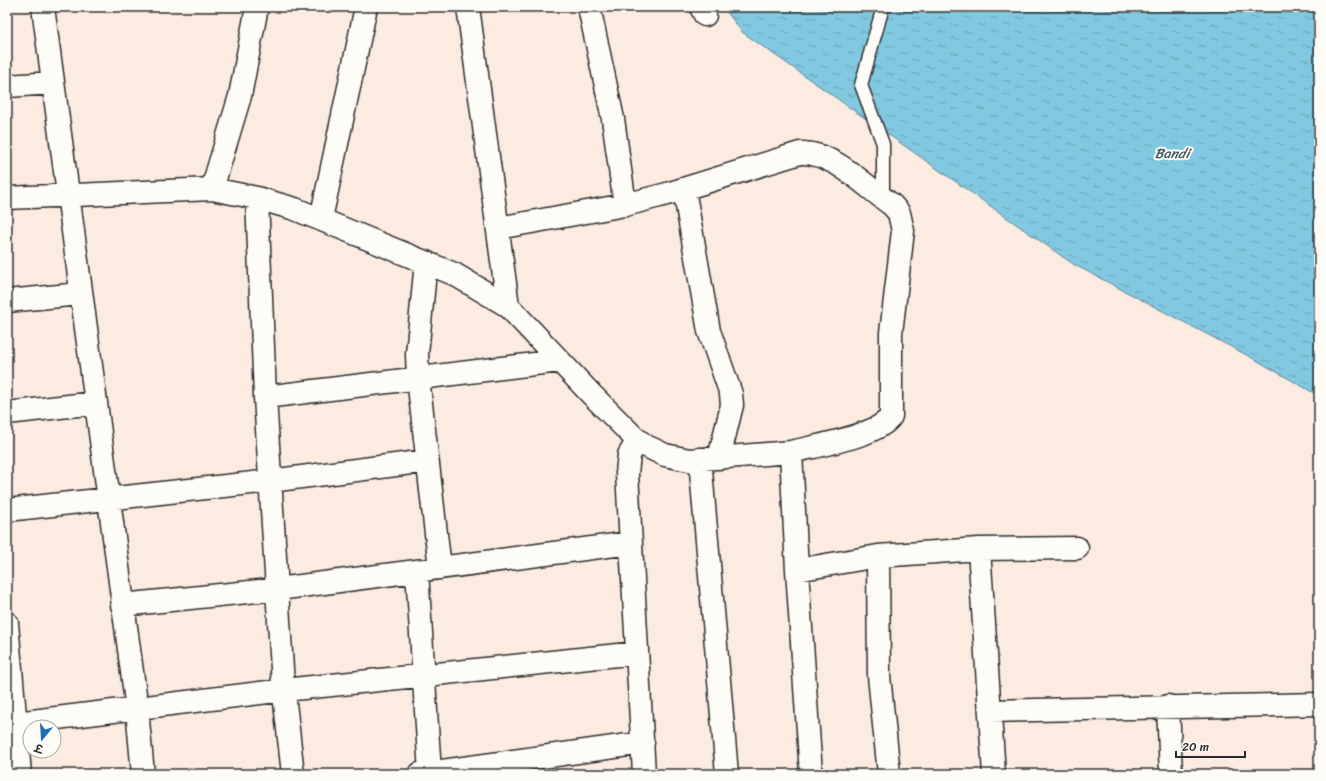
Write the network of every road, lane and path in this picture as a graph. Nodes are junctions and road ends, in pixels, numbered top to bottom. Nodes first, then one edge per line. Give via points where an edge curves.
1 (43, 7) edge
2 (257, 7) edge
3 (366, 7) edge
4 (468, 7) edge
5 (589, 7) edge
6 (883, 7) edge
7 (53, 83) junction
8 (7, 86) edge
9 (212, 189) junction
10 (684, 189) junction
11 (67, 196) junction
12 (7, 198) edge
13 (257, 198) junction
14 (883, 198) junction
15 (624, 205) junction
16 (321, 219) junction
17 (498, 228) junction
18 (426, 262) junction
19 (80, 294) junction
20 (7, 301) edge
21 (508, 306) junction
22 (559, 361) junction
23 (418, 378) junction
24 (265, 397) junction
25 (95, 403) junction
26 (7, 413) edge
27 (638, 440) junction
28 (791, 452) junction
29 (710, 458) junction
30 (427, 461) junction
31 (270, 481) junction
32 (108, 499) junction
33 (7, 510) edge
34 (630, 543) junction
35 (1077, 548) dead end
36 (979, 549) junction
37 (878, 556) junction
38 (440, 568) junction
39 (797, 570) junction
40 (417, 571) junction
41 (278, 589) junction
42 (122, 605) junction
43 (7, 623) edge
44 (637, 653) junction
45 (425, 675) junction
46 (284, 690) junction
47 (1319, 704) edge
48 (1168, 706) junction
49 (137, 709) junction
50 (990, 711) junction
51 (16, 723) junction
52 (643, 743) junction
53 (425, 773) edge
54 (20, 774) edge
55 (143, 774) edge
56 (293, 774) edge
57 (644, 774) edge
58 (727, 774) edge
59 (811, 774) edge
60 (889, 774) edge
61 (994, 774) edge
62 (1171, 774) edge

1 - 7 street
2 - 9 street via 240,96
3 - 16 street
4 - 17 street
5 - 15 street via 613,119
6 - 14 lane via 861,85 883,144
7 - 8 street
7 - 11 street
9 - 11 street
9 - 13 street
10 - 14 street via 808,152 831,160
10 - 15 street
10 - 29 street via 709,331 731,394 732,405
11 - 12 street
11 - 19 street
13 - 16 street
13 - 24 street
14 - 28 street via 899,213 903,231 892,325 891,416 888,422 862,434
15 - 17 street
16 - 18 street
17 - 21 street
18 - 21 street via 454,274
18 - 23 street via 417,354
19 - 20 street
19 - 25 street
21 - 22 street
22 - 23 street
22 - 27 street
23 - 24 street
23 - 30 street
24 - 31 street
25 - 26 street
25 - 32 street
27 - 29 street via 665,454 689,460
27 - 34 street via 628,461
28 - 29 street
28 - 39 street
29 - 58 street
30 - 31 street
30 - 38 street
31 - 32 street
31 - 41 street
32 - 33 street
32 - 42 street
34 - 38 street
34 - 44 street
35 - 36 street
36 - 37 street
36 - 50 street
37 - 39 street
37 - 60 street via 879,676
38 - 40 street
39 - 59 street
40 - 41 street
40 - 45 street
41 - 42 street
41 - 46 street
42 - 49 street
43 - 51 street
44 - 45 street
44 - 52 street
45 - 46 street
45 - 53 street
46 - 49 street
46 - 56 street
47 - 48 street
48 - 50 street
48 - 62 street
49 - 51 street
49 - 55 street
50 - 61 street
51 - 54 street
52 - 53 street
52 - 57 street

